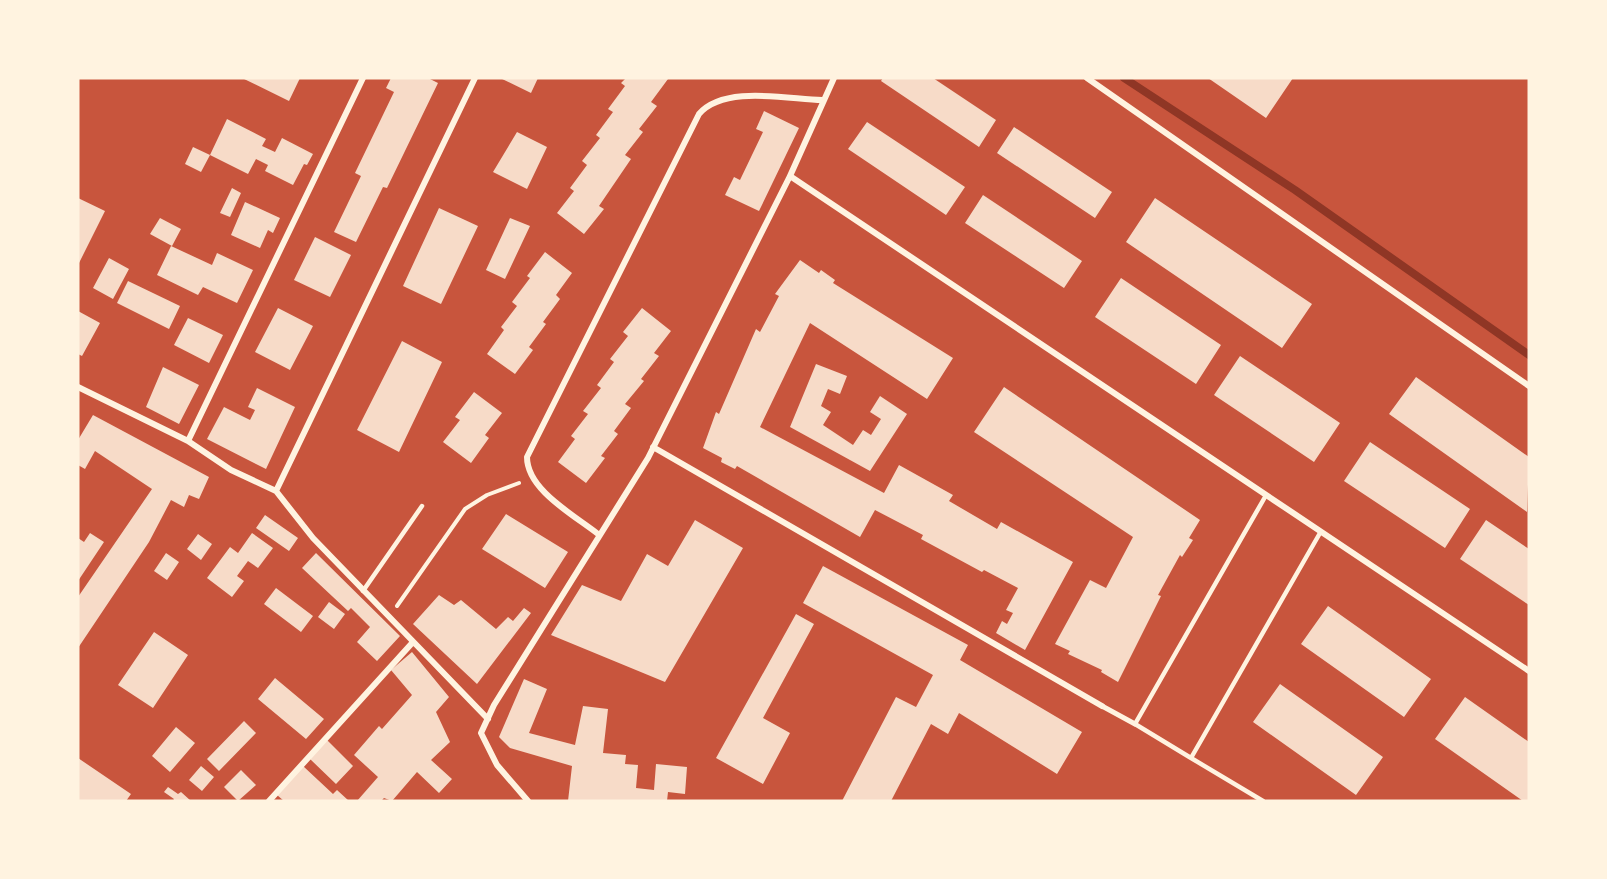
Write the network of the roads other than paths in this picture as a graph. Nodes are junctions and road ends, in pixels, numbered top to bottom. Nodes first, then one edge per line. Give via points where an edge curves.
1 (363, 78) edge
2 (475, 78) edge
3 (834, 78) edge
4 (1087, 78) edge
5 (822, 100) junction
6 (790, 176) junction
7 (1529, 386) edge
8 (78, 387) edge
9 (188, 441) junction
10 (653, 447) junction
11 (276, 491) junction
12 (1265, 496) junction
13 (422, 506) dead end
14 (1320, 533) junction
15 (598, 534) junction
16 (363, 591) junction
17 (413, 642) junction
18 (1529, 671) edge
19 (1102, 706) joint
20 (488, 719) junction
21 (1135, 724) junction
22 (1191, 759) junction
23 (269, 801) edge
24 (528, 801) edge
25 (1263, 801) edge

1 - 9 street
2 - 11 street
3 - 5 street
4 - 7 street
5 - 6 street
5 - 15 street via 730,96 712,102 699,114 531,447 527,467 536,485
6 - 10 street
6 - 12 street
8 - 9 street
9 - 11 street via 231,470
10 - 15 street
10 - 19 street
11 - 16 street
12 - 14 street
12 - 21 lane
13 - 16 lane
14 - 18 street
14 - 22 lane
15 - 20 street
16 - 17 street
17 - 20 street
17 - 23 street
19 - 21 street
20 - 24 street via 481,733 497,765
21 - 22 lane
22 - 25 lane

